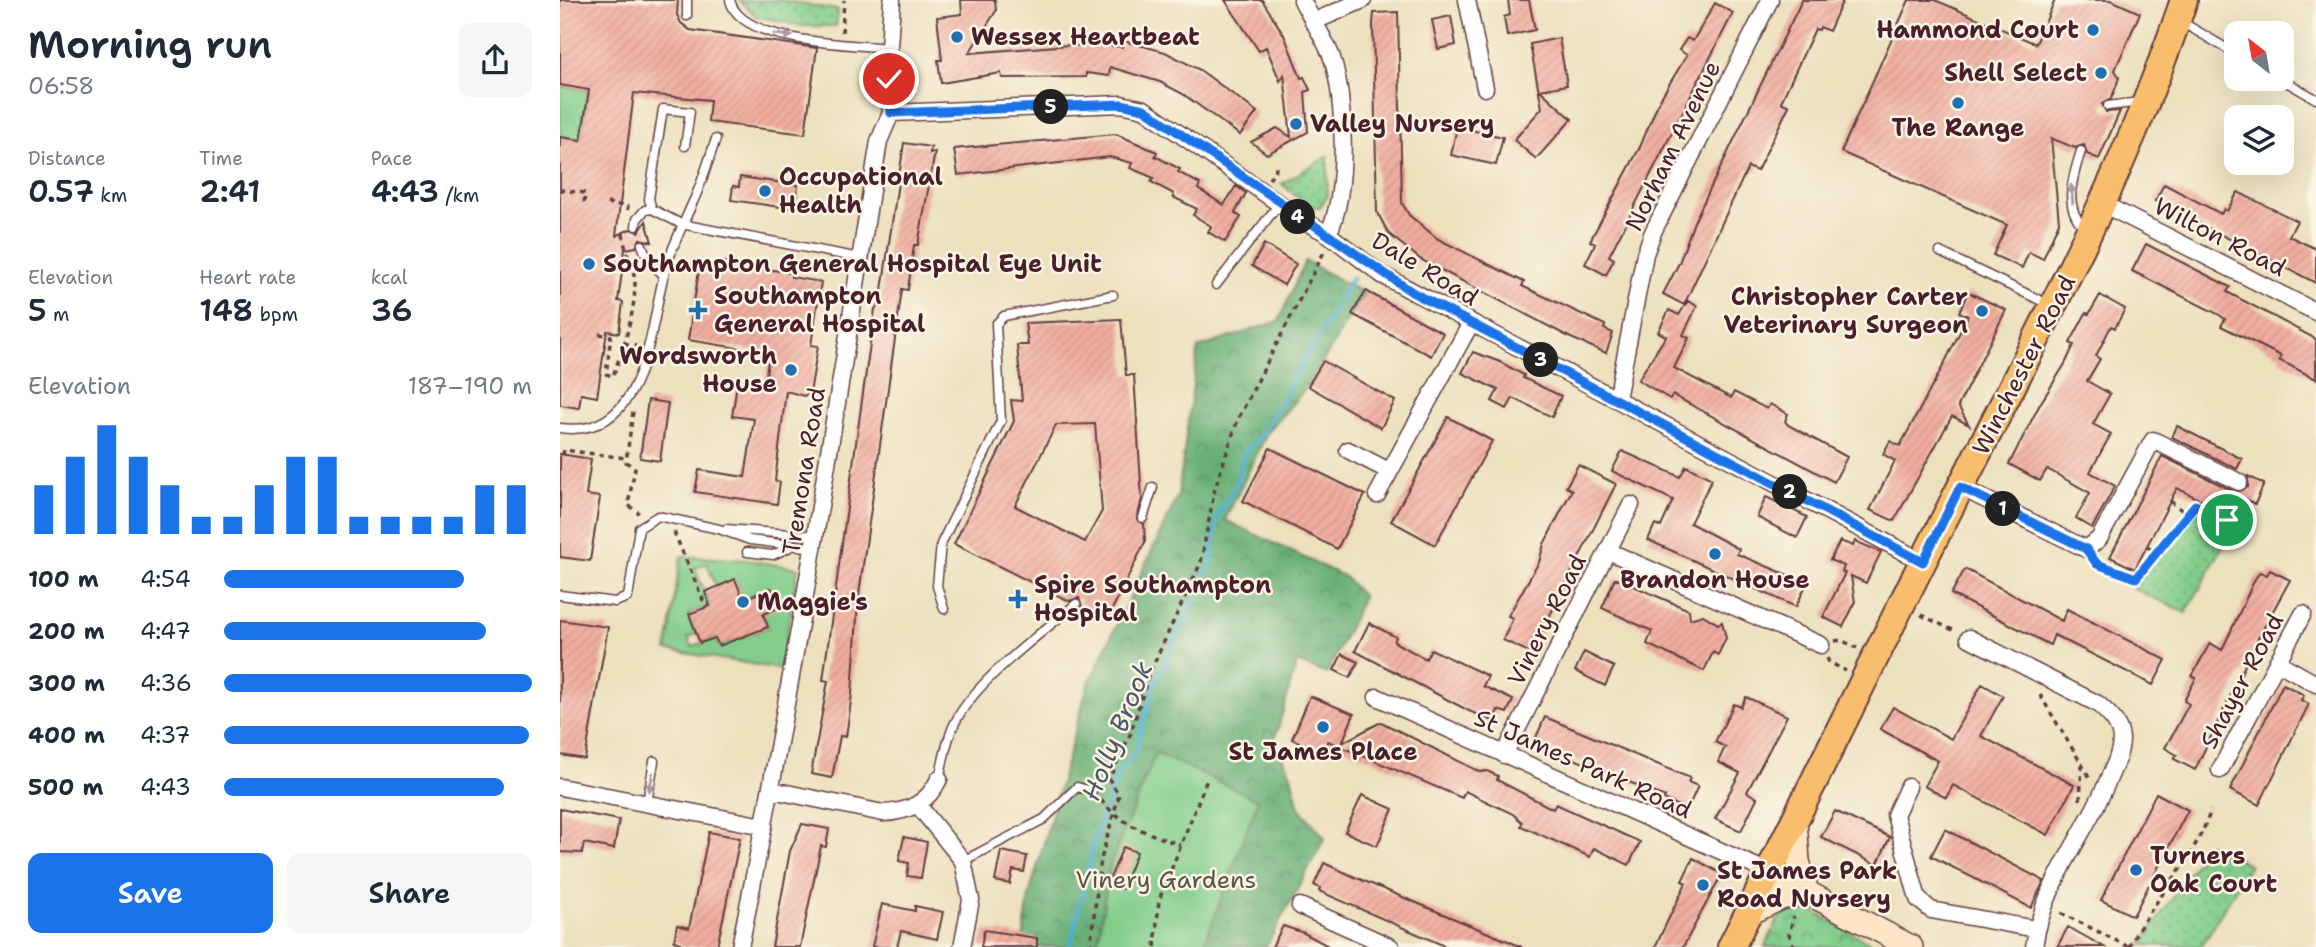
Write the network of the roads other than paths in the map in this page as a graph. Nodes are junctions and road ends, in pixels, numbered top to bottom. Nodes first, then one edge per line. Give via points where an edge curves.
1 (687, 0) edge
2 (730, 0) edge
3 (892, 0) edge
4 (1302, 0) edge
5 (1363, 0) edge
6 (1467, 0) edge
7 (1770, 0) edge
8 (2181, 10) edge
9 (687, 16) dead end
10 (1313, 22) junction
11 (2224, 44) edge
12 (889, 48) junction
13 (2294, 86) edge
14 (1485, 88) dead end
15 (2316, 99) edge
16 (2147, 102) junction
17 (2108, 106) dead end
18 (891, 113) junction
19 (716, 139) dead end
20 (685, 146) dead end
21 (2081, 151) dead end
22 (1279, 204) junction
23 (2103, 204) junction
24 (652, 209) junction
25 (681, 225) junction
26 (636, 226) dead end
27 (2090, 232) junction
28 (1327, 242) junction
29 (642, 245) dead end
30 (1940, 252) dead end
31 (861, 258) junction
32 (664, 275) junction
33 (1216, 285) dead end
34 (1113, 295) dead end
35 (2055, 307) junction
36 (2316, 312) edge
37 (1471, 323) junction
38 (1617, 400) junction
39 (560, 428) edge
40 (1348, 450) dead end
41 (1389, 471) junction
42 (2239, 482) dead end
43 (1153, 487) dead end
44 (1960, 487) junction
45 (1377, 495) dead end
46 (1631, 505) dead end
47 (1143, 518) dead end
48 (719, 529) junction
49 (816, 542) junction
50 (794, 545) junction
51 (1608, 551) junction
52 (747, 552) dead end
53 (1923, 562) junction
54 (560, 595) edge
55 (1076, 604) dead end
56 (944, 608) dead end
57 (2303, 614) dead end
58 (1969, 638) road end
59 (2020, 643) dead end
60 (1821, 645) road end
61 (2011, 659) junction
62 (2277, 662) junction
63 (2316, 684) edge
64 (1377, 697) dead end
65 (1504, 755) junction
66 (654, 761) dead end
67 (2220, 770) dead end
68 (939, 779) joint
69 (560, 787) edge
70 (1909, 788) dead end
71 (772, 790) junction
72 (1092, 791) dead end
73 (647, 803) junction
74 (918, 805) junction
75 (1794, 821) junction
76 (764, 826) junction
77 (963, 861) junction
78 (1770, 873) junction
79 (1807, 892) junction
80 (1300, 906) dead end
81 (1749, 913) junction
82 (2036, 929) junction
83 (740, 947) edge
84 (962, 947) edge
85 (1391, 947) edge
86 (1731, 947) edge
87 (1910, 947) edge
88 (2034, 947) edge

1 - 9 lane
2 -> 12 lane via 745,23 764,32
3 - 12 street, Tremona Road
4 - 10 street
5 - 10 street
6 - 14 street
7 - 38 street, Norham Avenue via 1653,232
8 - 11 lane
8 - 16 main road, Winchester Road
10 - 28 street via 1331,56 1341,93 1340,201
12 - 18 street, Tremona Road
13 - 15 lane
16 - 17 lane
16 - 23 main road, Winchester Road
18 - 22 street, Dale Road via 1121,104 1144,109
18 - 31 street, Tremona Road via 880,141
19 - 25 lane
20 - 24 lane via 690,112 663,109 649,200
27 -> 21 lane via 2075,217 2070,186
22 - 28 street, Dale Road
22 - 33 lane
23 - 27 main road, Winchester Road
23 - 36 street, Wilton Road
24 - 25 lane
24 - 26 lane via 645,210
25 - 31 lane
25 - 32 lane
27 - 35 main road, Winchester Road
28 - 37 street, Dale Road
29 - 32 lane via 649,262
30 - 35 lane
31 - 49 street, Tremona Road
32 - 39 lane via 649,350 636,383 619,408 588,427
34 - 56 lane via 1004,316 996,324 1002,421 941,544 937,586
35 - 44 main road, Winchester Road
37 - 38 street, Dale Road
37 - 41 street
38 - 53 street, Dale Road
40 - 41 street
41 - 45 street
42 - 44 street via 2153,440 2099,539 2086,549
43 - 47 lane
44 - 53 main road, Winchester Road
46 - 51 street, Vinery Road
48 - 49 lane via 753,529
48 - 50 lane via 750,540
48 - 54 lane via 658,516 648,520 639,528 628,597 615,602
49 - 50 lane
49 - 71 street, Tremona Road
50 - 52 lane via 773,555
51 - 60 street
51 - 65 street, Vinery Road
53 - 75 main road, Winchester Road
55 - 68 lane via 970,701 951,732
57 - 62 street, Shayer Road
58 - 61 street
59 - 61 street
61 - 82 street via 2098,704 2115,720 2121,736 2101,796 2043,906
62 - 63 street
62 - 67 street, Shayer Road
64 - 65 street, St James Park Road
65 - 78 street, St James Park Road
66 -> 73 lane
68 - 74 street
69 - 73 street
70 - 82 street via 1895,816 1923,906
71 - 74 street via 883,813 900,813
71 - 76 street, Tremona Road
72 - 77 lane via 1077,787 1044,819
73 - 76 street
74 - 77 street
75 - 78 main road, Winchester Road
75 - 79 street
76 - 83 street, Tremona Road
77 - 84 street via 971,900
78 - 79 street
78 - 81 main road, Winchester Road
79 - 81 street
79 - 87 street
80 - 85 street
81 - 86 main road, Winchester Road
82 - 88 street

